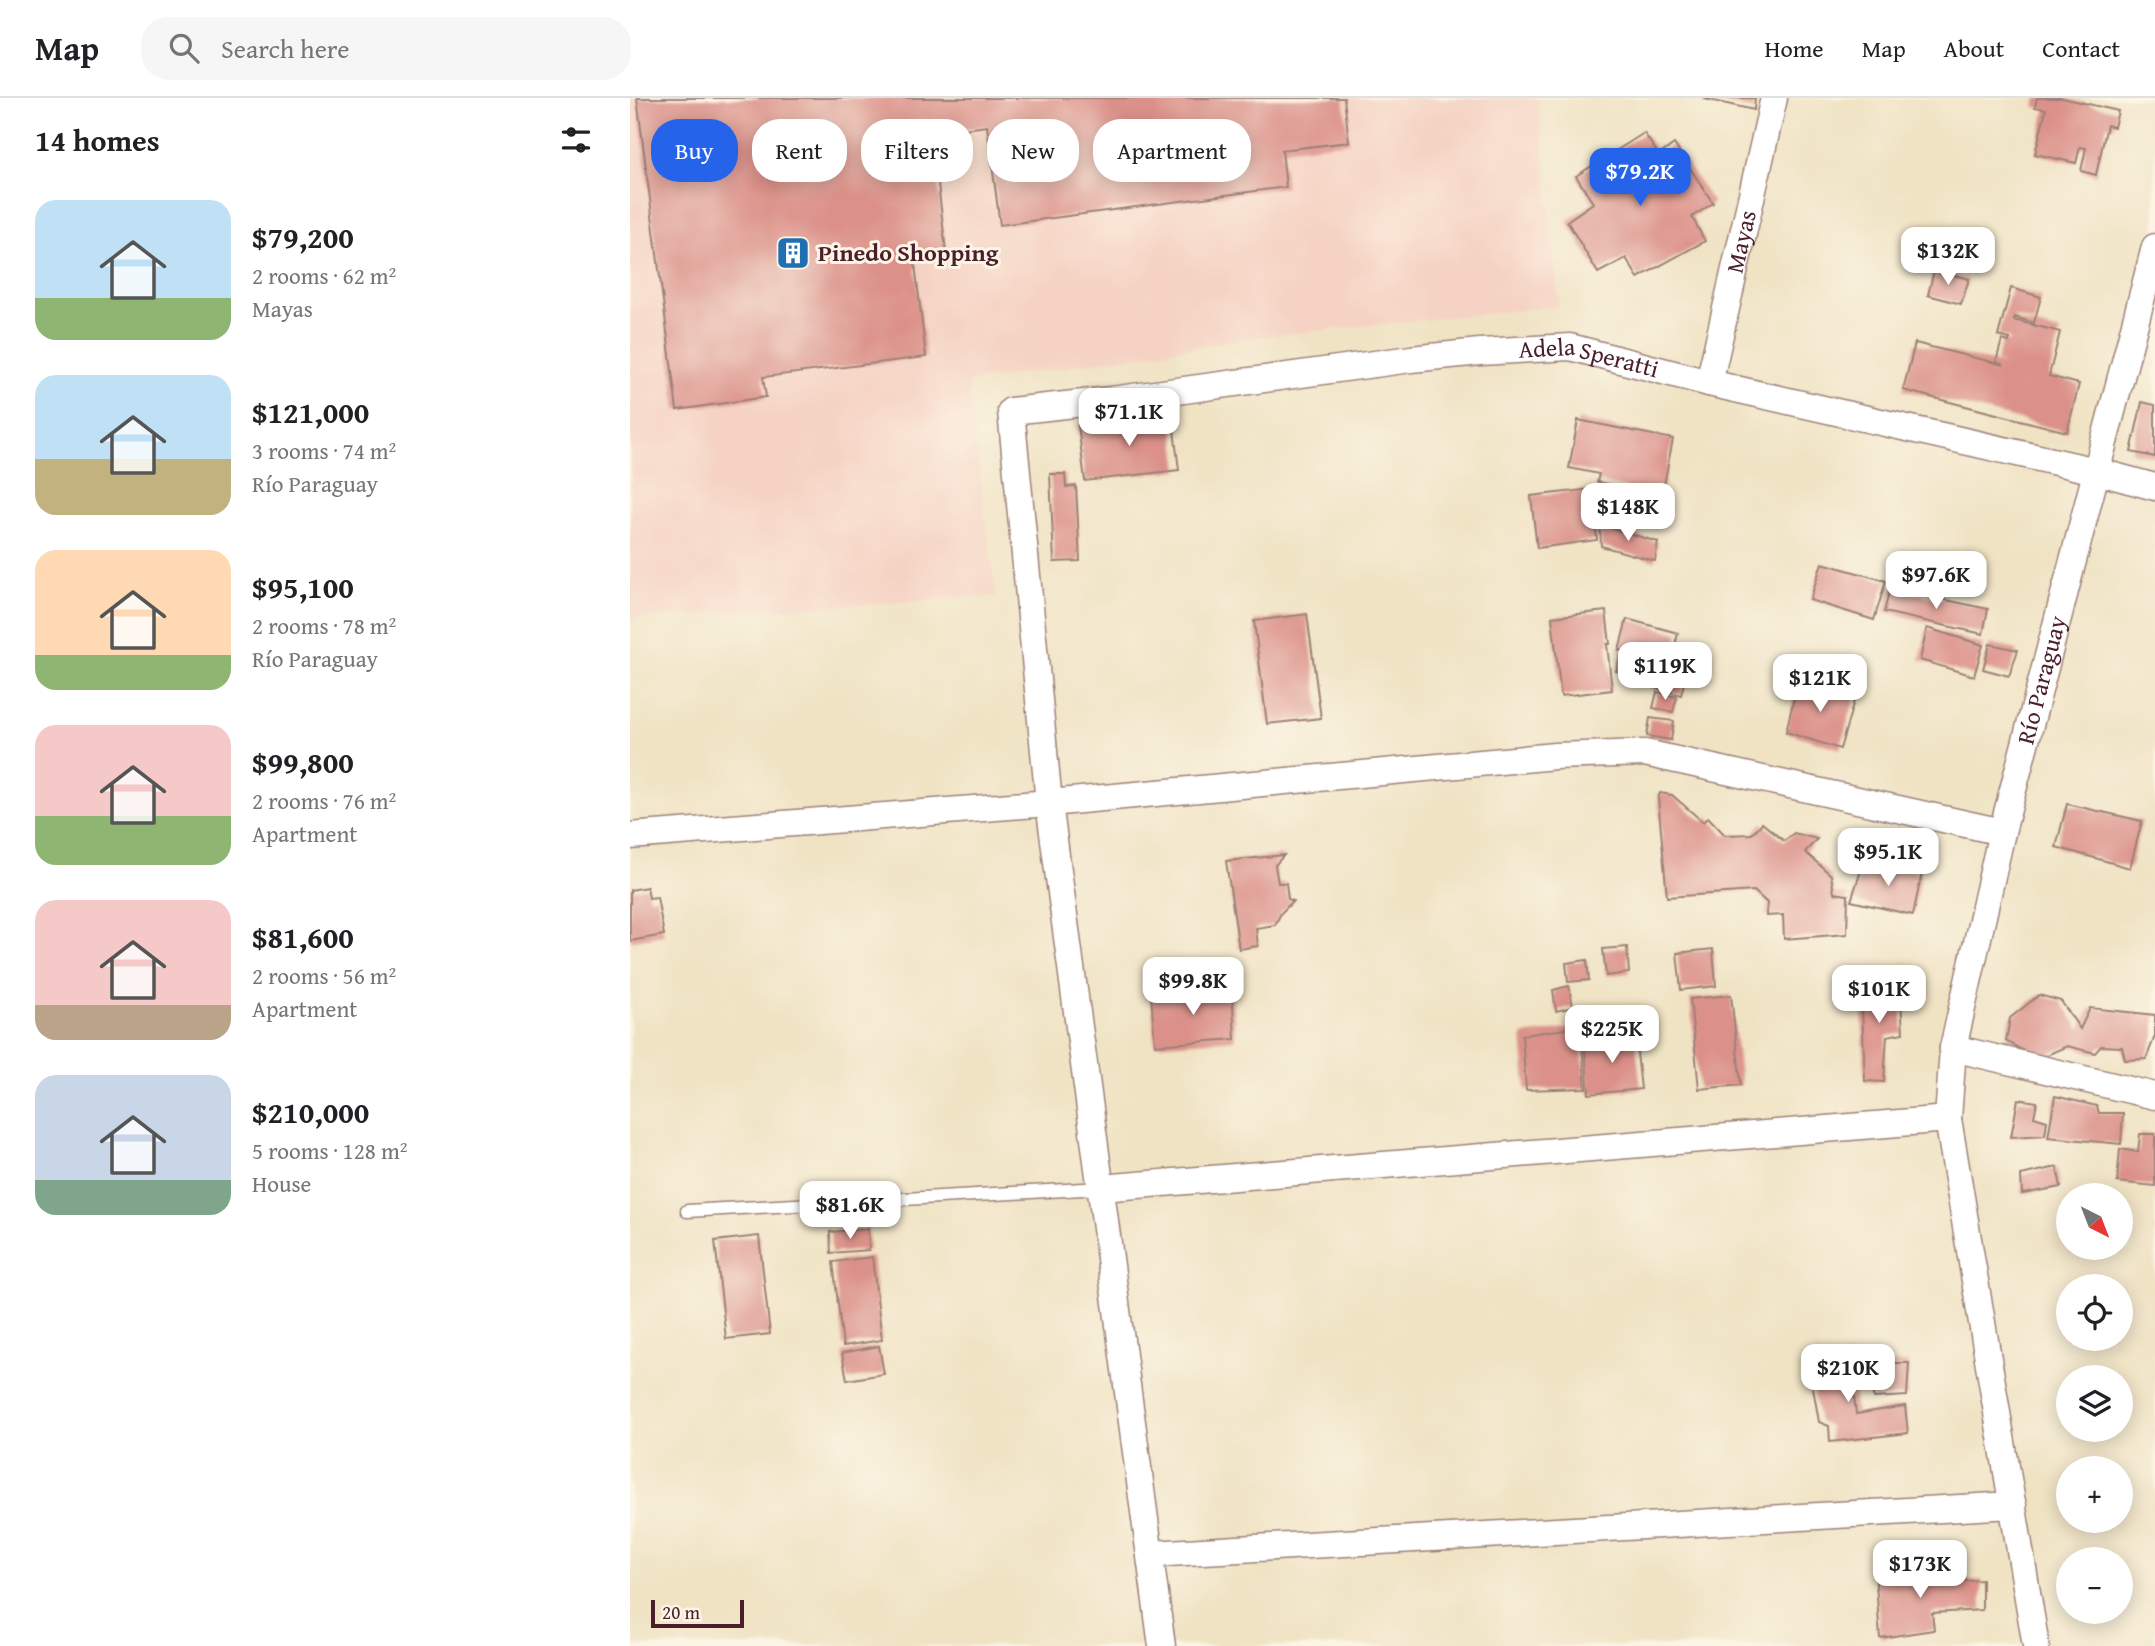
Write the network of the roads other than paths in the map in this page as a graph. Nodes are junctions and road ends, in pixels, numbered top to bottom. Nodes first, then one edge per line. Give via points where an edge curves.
1 (1774, 98) edge
2 (2155, 247) edge
3 (1709, 383) junction
4 (2096, 471) junction
5 (2155, 487) edge
6 (1049, 803) junction
7 (2001, 832) junction
8 (630, 836) edge
9 (1953, 1048) junction
10 (2155, 1096) edge
11 (1948, 1119) junction
12 (1101, 1188) junction
13 (687, 1211) dead end
14 (2013, 1506) junction
15 (1150, 1554) junction
16 (1162, 1646) edge
17 (2036, 1646) edge

1 - 3 street, Mayas
2 - 4 street, Río Paraguay
3 - 4 street, Adela Speratti
3 - 6 street, Adela Speratti via 1570,347 1411,359 1010,411
4 - 5 street, Adela Speratti
4 - 7 street, Río Paraguay
6 - 7 street via 1555,756 1645,753
6 - 8 street
6 - 12 street
7 - 9 street, Río Paraguay
9 - 10 street
9 - 11 street, Río Paraguay
11 - 12 street
11 - 14 street, Río Paraguay
12 - 13 lane
12 - 15 street
14 - 15 street
14 - 17 street, Río Paraguay
15 - 16 street

